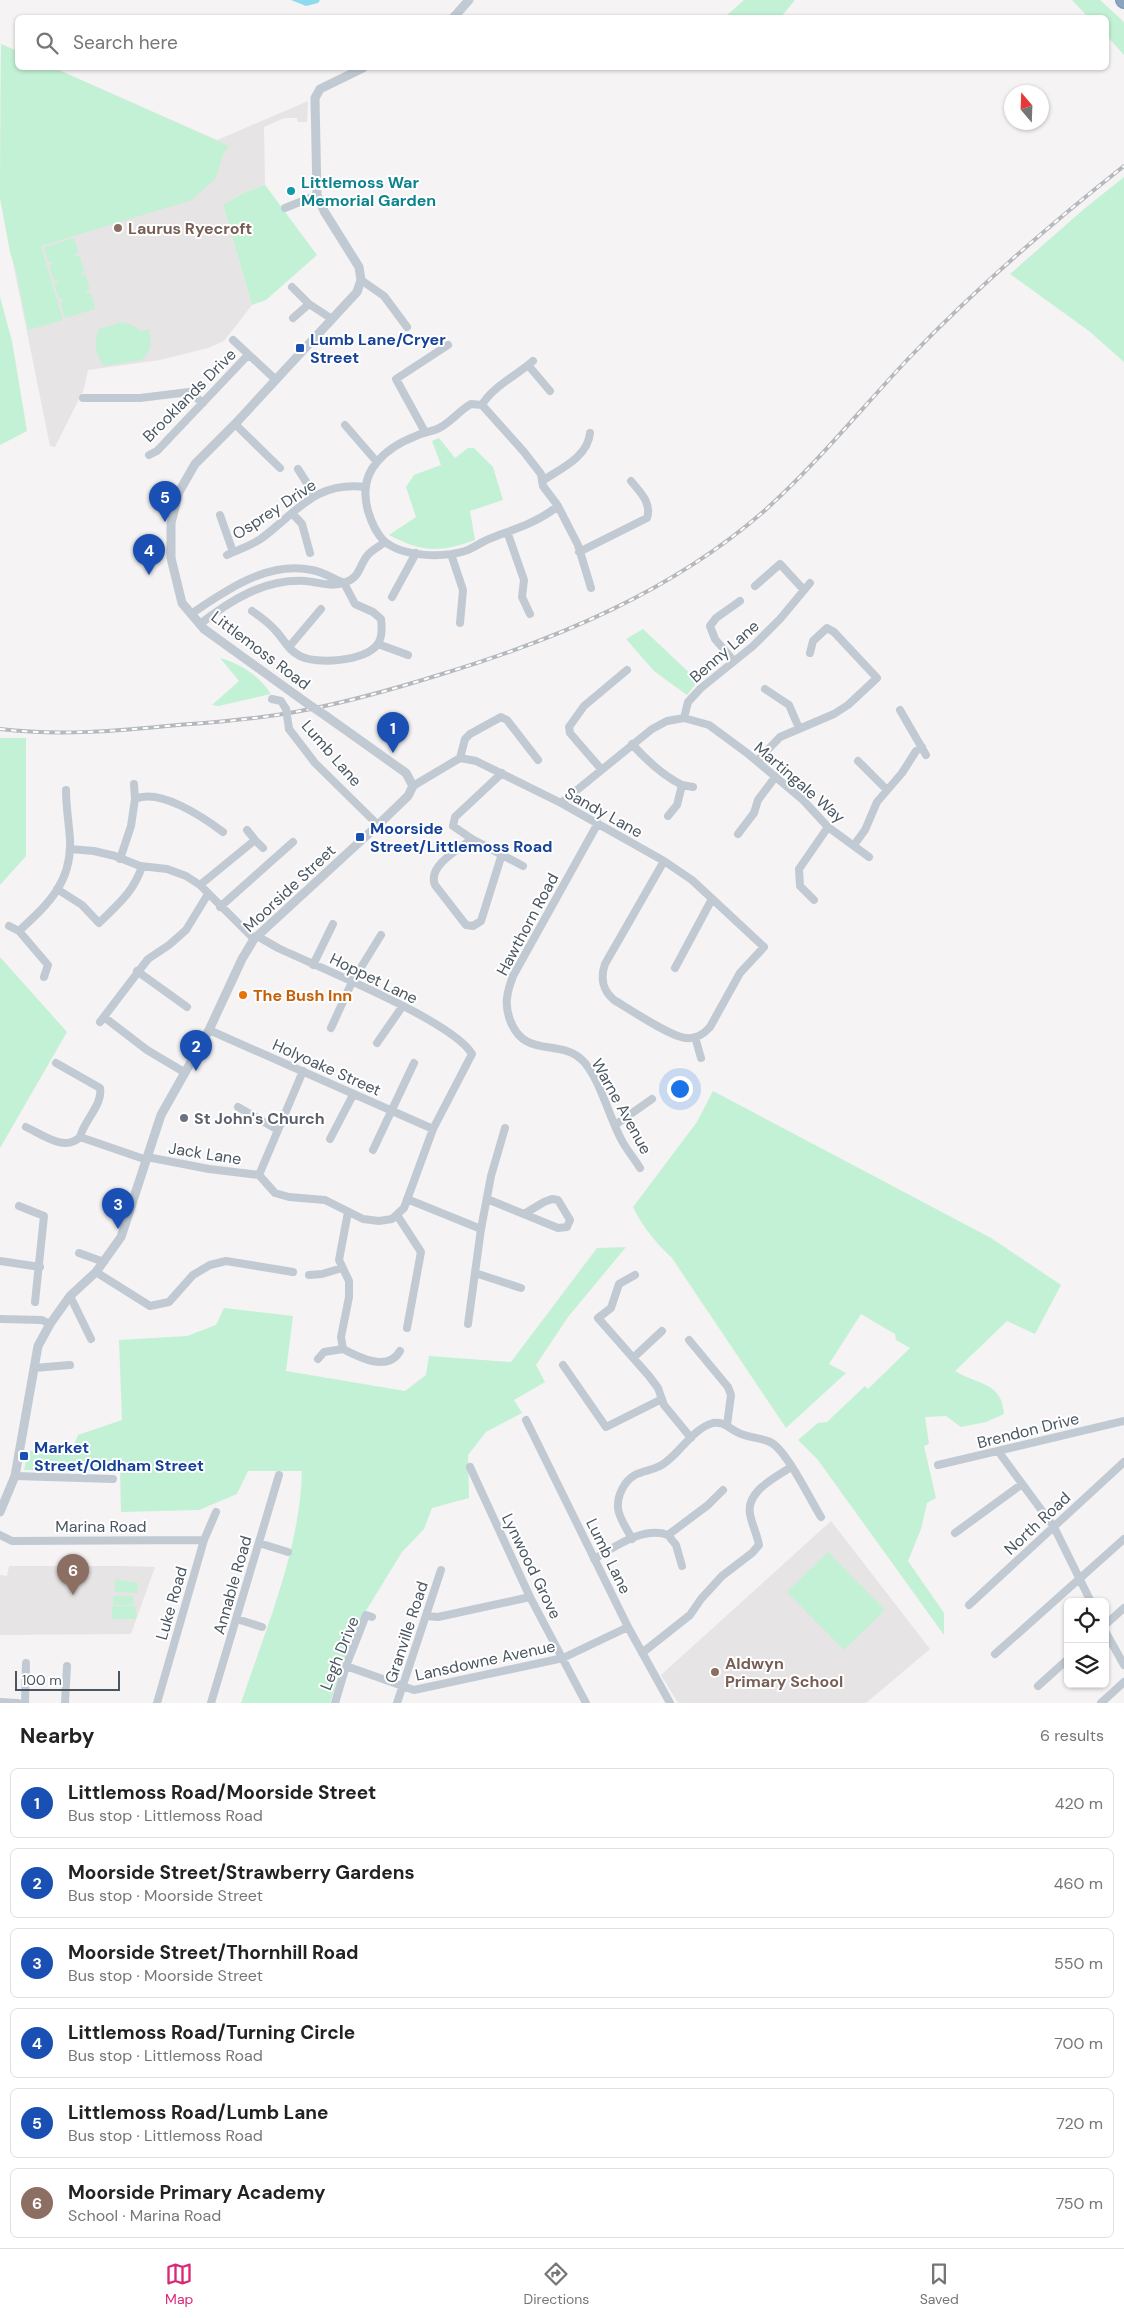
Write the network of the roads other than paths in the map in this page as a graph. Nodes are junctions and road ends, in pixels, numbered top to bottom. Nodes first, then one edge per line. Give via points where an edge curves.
1 (469, 0) edge
2 (456, 15) edge
3 (359, 70) edge
4 (317, 195) junction
5 (285, 208) dead end
6 (360, 280) junction
7 (292, 287) dead end
8 (309, 304) junction
9 (293, 318) dead end
10 (332, 320) junction
11 (407, 327) dead end
12 (233, 340) dead end
13 (448, 345) dead end
14 (248, 355) junction
15 (390, 371) dead end
16 (396, 379) junction
17 (276, 380) junction
18 (550, 391) dead end
19 (82, 398) dead end
20 (202, 403) junction
21 (482, 405) junction
22 (235, 424) junction
23 (345, 425) dead end
24 (425, 432) junction
25 (590, 433) dead end
26 (149, 455) dead end
27 (377, 462) junction
28 (280, 468) dead end
29 (298, 469) dead end
30 (541, 478) junction
31 (631, 482) dead end
32 (366, 487) junction
33 (315, 496) junction
34 (558, 506) junction
35 (292, 513) junction
36 (220, 515) dead end
37 (508, 534) junction
38 (385, 542) junction
39 (579, 552) junction
40 (310, 553) dead end
41 (416, 553) junction
42 (452, 554) junction
43 (778, 556) dead end
44 (780, 564) junction
45 (344, 583) junction
46 (810, 583) dead end
47 (755, 586) dead end
48 (591, 588) dead end
49 (804, 590) junction
50 (392, 597) dead end
51 (740, 601) dead end
52 (321, 609) dead end
53 (252, 611) dead end
54 (191, 614) junction
55 (530, 614) dead end
56 (460, 623) dead end
57 (200, 624) junction
58 (378, 644) junction
59 (289, 647) junction
60 (810, 652) dead end
61 (408, 655) dead end
62 (734, 661) junction
63 (627, 670) dead end
64 (765, 689) dead end
65 (272, 699) dead end
66 (900, 710) dead end
67 (684, 718) junction
68 (799, 728) junction
69 (632, 744) junction
70 (922, 747) junction
71 (926, 755) dead end
72 (460, 758) junction
73 (538, 760) dead end
74 (757, 761) junction
75 (858, 761) dead end
76 (601, 769) junction
77 (502, 773) junction
78 (776, 776) junction
79 (134, 784) dead end
80 (682, 785) junction
81 (413, 786) junction
82 (694, 787) dead end
83 (66, 790) dead end
84 (887, 790) junction
85 (135, 799) junction
86 (561, 804) junction
87 (668, 816) dead end
88 (598, 824) junction
89 (378, 825) junction
90 (828, 827) junction
91 (247, 830) dead end
92 (223, 832) dead end
93 (738, 834) dead end
94 (472, 839) junction
95 (255, 840) junction
96 (293, 842) dead end
97 (854, 845) junction
98 (263, 848) dead end
99 (70, 849) junction
100 (502, 854) junction
101 (869, 857) dead end
102 (120, 859) junction
103 (664, 861) junction
104 (142, 866) junction
105 (523, 866) dead end
106 (200, 886) junction
107 (58, 889) junction
108 (208, 894) junction
109 (712, 899) junction
110 (814, 900) dead end
111 (220, 906) junction
112 (99, 923) junction
113 (333, 924) dead end
114 (9, 926) dead end
115 (91, 930) dead end
116 (19, 931) junction
117 (381, 935) dead end
118 (256, 937) junction
119 (313, 964) junction
120 (675, 968) dead end
121 (137, 971) junction
122 (44, 976) dead end
123 (352, 982) junction
124 (187, 1006) dead end
125 (402, 1007) junction
126 (508, 1014) joint
127 (331, 1028) dead end
128 (209, 1030) junction
129 (695, 1037) junction
130 (377, 1043) dead end
131 (701, 1058) dead end
132 (56, 1063) dead end
133 (414, 1064) dead end
134 (303, 1071) junction
135 (184, 1072) junction
136 (354, 1095) junction
137 (652, 1099) dead end
138 (238, 1106) dead end
139 (392, 1111) junction
140 (615, 1125) junction
141 (26, 1127) dead end
142 (506, 1128) dead end
143 (433, 1129) junction
144 (278, 1130) junction
145 (80, 1137) junction
146 (330, 1138) dead end
147 (373, 1150) dead end
148 (147, 1158) junction
149 (640, 1168) dead end
150 (259, 1174) junction
151 (407, 1199) junction
152 (487, 1199) junction
153 (19, 1206) dead end
154 (348, 1212) junction
155 (524, 1214) junction
156 (396, 1215) junction
157 (481, 1229) junction
158 (79, 1253) dead end
159 (0, 1262) edge
160 (104, 1262) junction
161 (40, 1267) junction
162 (342, 1268) junction
163 (96, 1272) junction
164 (293, 1272) dead end
165 (476, 1273) junction
166 (309, 1275) dead end
167 (635, 1275) dead end
168 (521, 1288) dead end
169 (70, 1296) junction
170 (36, 1302) dead end
171 (0, 1319) edge
172 (50, 1324) junction
173 (468, 1324) dead end
174 (407, 1328) dead end
175 (662, 1331) dead end
176 (91, 1338) dead end
177 (689, 1340) dead end
178 (344, 1349) junction
179 (400, 1351) dead end
180 (633, 1358) junction
181 (318, 1359) dead end
182 (564, 1364) dead end
183 (70, 1365) dead end
184 (34, 1368) junction
185 (662, 1400) junction
186 (526, 1420) dead end
187 (1124, 1421) edge
188 (727, 1425) junction
189 (691, 1438) junction
190 (998, 1451) junction
191 (1124, 1462) edge
192 (938, 1465) dead end
193 (470, 1467) dead end
194 (791, 1467) junction
195 (279, 1475) dead end
196 (14, 1476) junction
197 (113, 1479) dead end
198 (1022, 1484) junction
199 (723, 1490) dead end
200 (2, 1500) edge
201 (0, 1512) edge
202 (216, 1512) dead end
203 (821, 1517) dead end
204 (1054, 1527) junction
205 (955, 1533) dead end
206 (0, 1535) edge
207 (668, 1535) junction
208 (632, 1539) junction
209 (204, 1540) junction
210 (1124, 1540) edge
211 (259, 1543) junction
212 (288, 1552) dead end
213 (594, 1559) junction
214 (682, 1566) dead end
215 (441, 1570) dead end
216 (1080, 1579) junction
217 (530, 1597) junction
218 (1089, 1598) edge
219 (969, 1605) dead end
220 (1124, 1608) edge
221 (426, 1616) junction
222 (372, 1617) dead end
223 (237, 1619) junction
224 (1109, 1621) edge
225 (262, 1627) dead end
226 (628, 1627) junction
227 (1109, 1638) edge
228 (642, 1652) junction
229 (996, 1654) dead end
230 (563, 1658) junction
231 (26, 1663) dead end
232 (1064, 1663) edge
233 (1124, 1665) edge
234 (67, 1666) dead end
235 (346, 1666) junction
236 (1124, 1682) edge
237 (1038, 1686) dead end
238 (403, 1687) junction
239 (0, 1702) edge
240 (18, 1703) edge
241 (25, 1703) edge
242 (65, 1703) edge
243 (157, 1703) edge
244 (211, 1703) edge
245 (335, 1703) edge
246 (397, 1703) edge
247 (586, 1703) edge
248 (670, 1703) edge
249 (1101, 1703) edge

1 - 2 street
3 - 4 street via 316,94
4 - 5 street
4 - 6 street via 324,212 359,267
6 - 10 street via 357,292
6 - 11 street via 384,296
7 - 8 street
8 - 9 street
8 - 10 street
10 - 17 street
12 - 14 street
13 - 16 street
14 - 17 street
14 - 20 street, Brooklands Drive
15 - 16 street
16 - 24 street
17 - 22 street
18 - 21 street via 531,363 494,390
19 - 20 street via 140,398 189,392
20 - 26 street, Brooklands Drive via 157,451
21 - 24 street via 471,404 441,427
21 - 30 street via 524,452
22 - 28 street
22 - 54 street, Littlemoss Road via 195,464 179,492 172,523 171,558 182,604
23 - 27 street
24 - 27 street via 385,453
25 - 30 street via 590,441 583,452
27 - 32 street
29 - 33 street
30 - 34 street
31 - 39 street via 646,501 647,518
32 - 33 street, Osprey Drive via 341,486
32 - 38 street via 365,500 370,517
33 - 35 street, Osprey Drive
34 - 37 street
34 - 39 street
35 - 36 street, Osprey Drive via 260,539 230,554
35 - 40 street via 302,524
37 - 42 street
37 - 55 street via 524,580 522,597
38 - 41 street
38 - 45 street via 367,556 358,575
39 - 48 street
41 - 42 street
41 - 50 street
42 - 56 street via 463,590
43 - 44 street
44 - 47 street
44 - 49 street
45 - 54 street via 313,570 293,568 274,571 236,585
45 - 57 street via 329,586 306,581 264,586 237,599
45 - 58 street via 356,604 381,619 383,630
46 - 49 street, Benny Lane
49 - 62 street, Benny Lane via 780,619
51 - 62 street via 710,626 715,639
52 - 59 street
53 - 59 street via 267,622
54 - 57 street, Littlemoss Road
57 - 81 street, Littlemoss Road, bridge via 406,774
58 - 59 street via 370,650 334,661 312,662
58 - 61 street
60 - 68 street via 814,641 827,628 877,678 834,714
62 - 67 street, Benny Lane via 688,702
63 - 76 street via 584,706 569,727 570,733
64 - 68 street via 789,705
65 - 89 street, Lumb Lane, bridge via 281,701 286,709 289,729 316,763
66 - 70 street
67 - 69 street via 656,725
67 - 74 street, Martingale Way via 709,725
68 - 74 street via 780,737
69 - 76 street
69 - 80 street via 667,778
70 - 71 street
70 - 84 street
72 - 73 street via 465,739 470,734 501,717 507,720
72 - 77 street, Sandy Lane via 476,761
72 - 81 street
74 - 78 street, Martingale Way
75 - 84 street
76 - 86 street
77 - 86 street, Sandy Lane
77 - 94 street via 455,817 453,826
78 - 90 street, Martingale Way
78 - 93 street
79 - 85 street
80 - 82 street
80 - 87 street via 677,805
81 - 89 street, Moorside Street via 408,796
83 - 99 street
84 - 97 street
85 - 92 street via 143,796 162,798
85 - 102 street via 131,826
86 - 88 street, Sandy Lane
88 - 103 street, Sandy Lane
88 - 126 street, Hawthorn Road via 514,976 506,998
89 - 118 street, Moorside Street
90 - 97 street, Martingale Way
90 - 110 street via 799,869 800,886
91 - 95 street
94 - 100 street
94 - 100 street via 438,867 433,877 435,885 466,925 476,925 482,918
95 - 98 street
95 - 106 street
96 - 111 street
97 - 101 street, Martingale Way
99 - 102 street, Hoppet Lane
99 - 107 street
100 - 105 street
102 - 104 street, Hoppet Lane
103 - 109 street, Sandy Lane
103 - 129 street via 605,964 602,981 614,1000 675,1035
104 - 106 street, Hoppet Lane via 177,872
104 - 112 street via 129,894
106 - 108 street, Hoppet Lane
107 - 112 street via 82,905
107 - 116 street via 50,902
108 - 111 street, Hoppet Lane
108 - 121 street via 186,930
109 - 120 street
109 - 129 street, Sandy Lane via 764,947 740,973 710,1027
111 - 118 street, Hoppet Lane
112 - 115 street
113 - 119 street
114 - 116 street
116 - 122 street via 48,965
117 - 123 street
118 - 119 street, Hoppet Lane
118 - 128 street, Moorside Street via 242,959
119 - 123 street, Hoppet Lane
121 - 124 street
121 - 135 street via 102,1019
123 - 125 street, Hoppet Lane
123 - 127 street
125 - 130 street
125 - 143 street, Hoppet Lane via 465,1043 472,1054
126 - 140 street, Warne Avenue via 519,1038 567,1051 585,1063
128 - 134 street, Holyoake Street
128 - 135 street, Moorside Street
129 - 131 street
132 - 145 street via 100,1088 100,1099
133 - 139 street
134 - 136 street, Holyoake Street
134 - 144 street
135 - 148 street, Moorside Street via 161,1115
136 - 139 street, Holyoake Street
136 - 146 street
137 - 140 street
138 - 144 street
139 - 143 street, Holyoake Street
139 - 147 street
140 - 149 street, Warne Avenue
141 - 145 street via 65,1144
142 - 152 street
143 - 151 street
144 - 150 street
145 - 148 street, Jack Lane
148 - 150 street, Jack Lane
148 - 160 street, Moorside Street via 120,1237
150 - 154 street via 275,1193 324,1200
151 - 156 street via 404,1208
151 - 157 street
152 - 155 street
152 - 157 street
153 - 161 street via 44,1216
154 - 156 street via 363,1219 379,1221
154 - 162 street via 339,1260
155 - 155 street via 558,1228 567,1226 570,1220 558,1200 552,1199
156 - 174 street via 421,1252
157 - 165 street
158 - 160 street
159 - 161 street
160 - 163 street, Moorside Street
161 - 170 street
162 - 166 street
162 - 178 street via 349,1281 341,1337
163 - 164 street via 150,1306 169,1302 193,1275 210,1265 226,1262
163 - 169 street, Moorside Street
165 - 168 street
165 - 173 street
167 - 180 street via 619,1284 611,1308 598,1318
169 - 172 street, Moorside Street
169 - 176 street
171 - 172 street via 42,1320
172 - 184 street, Moorside Street via 38,1346
175 - 180 street
177 - 188 street via 728,1386 731,1395
178 - 179 street via 375,1362 390,1362
178 - 181 street via 324,1352
180 - 185 street via 658,1388
182 - 185 street via 606,1427
183 - 184 street
184 - 196 street, Moorside Street
185 - 189 street
186 - 213 street, Lumb Lane
187 - 190 street, Brendon Drive
188 - 189 street via 713,1423
188 - 194 street via 744,1435 771,1442
189 - 208 street via 666,1462 635,1475 621,1492 618,1507
190 - 192 street, Brendon Drive
190 - 198 street
191 - 204 street, North Road
193 - 217 street, Lynwood Grove
194 - 203 street
194 - 228 street via 758,1490 752,1500 750,1514 759,1545 722,1576 690,1615
195 - 211 street, Annable Road
196 - 197 street
196 - 200 street, Moorside Street
198 - 204 street
198 - 205 street
199 - 207 street
200 - 201 street, Moorside Street
202 - 209 street, Luke Road
204 - 216 street
204 - 219 street, North Road
206 - 209 street, Marina Road via 12,1541
207 - 208 street via 658,1532
207 - 214 street via 676,1546
208 - 213 street
209 - 243 street, Luke Road
210 - 216 street
211 - 212 street
211 - 223 street, Annable Road
213 - 226 street, Lumb Lane
215 - 221 street, Granville Road
216 - 218 street
216 - 229 street
217 - 221 street via 438,1617
217 - 230 street, Lynwood Grove
220 - 224 street
221 - 238 street, Granville Road
222 - 235 street, Legh Drive via 366,1615
223 - 225 street
223 - 244 street, Annable Road
226 - 228 street, Lumb Lane
226 - 230 street, Lansdowne Avenue
227 - 233 street
228 - 248 street, Lumb Lane
230 - 238 street, Lansdowne Avenue via 414,1690
230 - 247 street, Lynwood Grove
231 - 241 street
232 - 237 street
234 - 242 street
235 - 238 street, Lansdowne Avenue
235 - 245 street, Legh Drive
236 - 249 street
238 - 246 street, Granville Road
239 - 240 street

